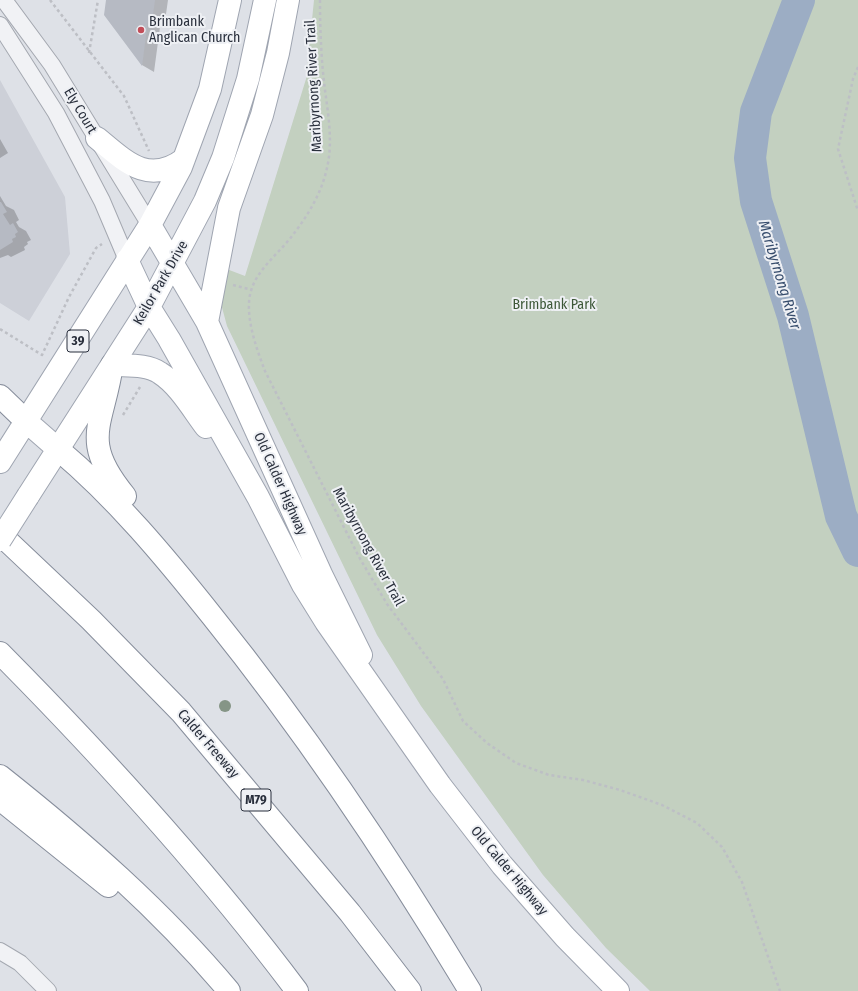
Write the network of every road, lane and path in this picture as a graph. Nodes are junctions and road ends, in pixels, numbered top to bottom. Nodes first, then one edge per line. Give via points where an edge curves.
1 (4, 0) edge
2 (50, 0) edge
3 (98, 0) edge
4 (230, 0) edge
5 (265, 0) edge
6 (288, 0) edge
7 (320, 0) edge
8 (0, 25) edge
9 (38, 46) junction
10 (90, 53) junction
11 (23, 58) junction
12 (858, 67) edge
13 (97, 138) junction
14 (184, 159) junction
15 (148, 171) junction
16 (858, 211) edge
17 (150, 225) junction
18 (115, 233) junction
19 (128, 260) junction
20 (173, 264) junction
21 (149, 307) junction
22 (207, 322) junction
23 (0, 329) edge
24 (112, 365) junction
25 (148, 368) junction
26 (0, 396) edge
27 (119, 421) dead end
28 (27, 422) junction
29 (59, 450) junction
30 (0, 462) edge
31 (258, 497) junction
32 (0, 534) edge
33 (0, 540) edge
34 (178, 573) junction
35 (0, 653) edge
36 (410, 743) junction
37 (0, 776) edge
38 (0, 798) edge
39 (0, 951) edge
40 (228, 990) edge
41 (48, 991) edge
42 (297, 991) edge
43 (410, 991) edge
44 (470, 991) edge
45 (618, 991) edge
46 (780, 991) edge

1 - 9 street, Ely Court
2 - 10 path
3 - 10 path
4 - 14 main road, 39 via 210,89
5 - 20 main road, Keilor Park Drive via 248,79 223,158 205,202
6 - 22 main road via 262,115 229,208
7 - 46 path, Maribyrnong River Trail via 320,39 330,128 328,162 323,185 314,205 292,237 265,265 252,290 249,303 252,329 265,371 359,557 387,604 443,680 463,721 487,743 516,763 549,775 583,780 620,790 662,805 697,823 722,847 742,882
8 - 11 street, Ely Court
9 - 11 street
9 - 13 street, Ely Court
10 - 15 path via 124,96 150,152
11 - 18 street, Ely Court via 79,156
12 - 16 path via 853,79 838,149
13 - 15 main road via 129,163
13 - 17 street, Ely Court
14 - 15 main road via 165,170
14 - 17 main road, 39
17 - 19 main road, 39
17 - 20 main road, Old Calder Highway
18 - 19 street, Ely Court
18 - 23 path via 96,248 69,297 42,355
19 - 21 main road, Old Calder Highway
19 - 28 main road, 39
20 - 21 main road, Keilor Park Drive
20 - 22 main road, Old Calder Highway
21 - 24 main road, Keilor Park Drive
21 - 31 main road, Old Calder Highway
22 - 36 main road, Old Calder Highway via 321,574 364,660
24 - 25 main road
24 - 29 main road, Keilor Park Drive
24 - 34 main road via 108,393 100,412 97,432 100,456 105,469 155,534
25 - 27 path via 144,380
25 - 31 main road via 160,373 177,389
26 - 28 main road
28 - 29 main road
28 - 30 main road, 39
29 - 33 main road, Keilor Park Drive, bridge
29 - 34 main road via 93,479
31 - 36 main road, Old Calder Highway via 303,585
32 - 43 main road, Calder Freeway / M79 via 91,620 181,712 350,913
34 - 44 main road via 266,684 370,834
35 - 42 main road via 71,725 190,857
36 - 45 main road, Old Calder Highway via 502,865 565,937
37 - 40 main road via 94,855 164,920
38 - 40 main road via 157,927
39 - 41 street via 20,963

